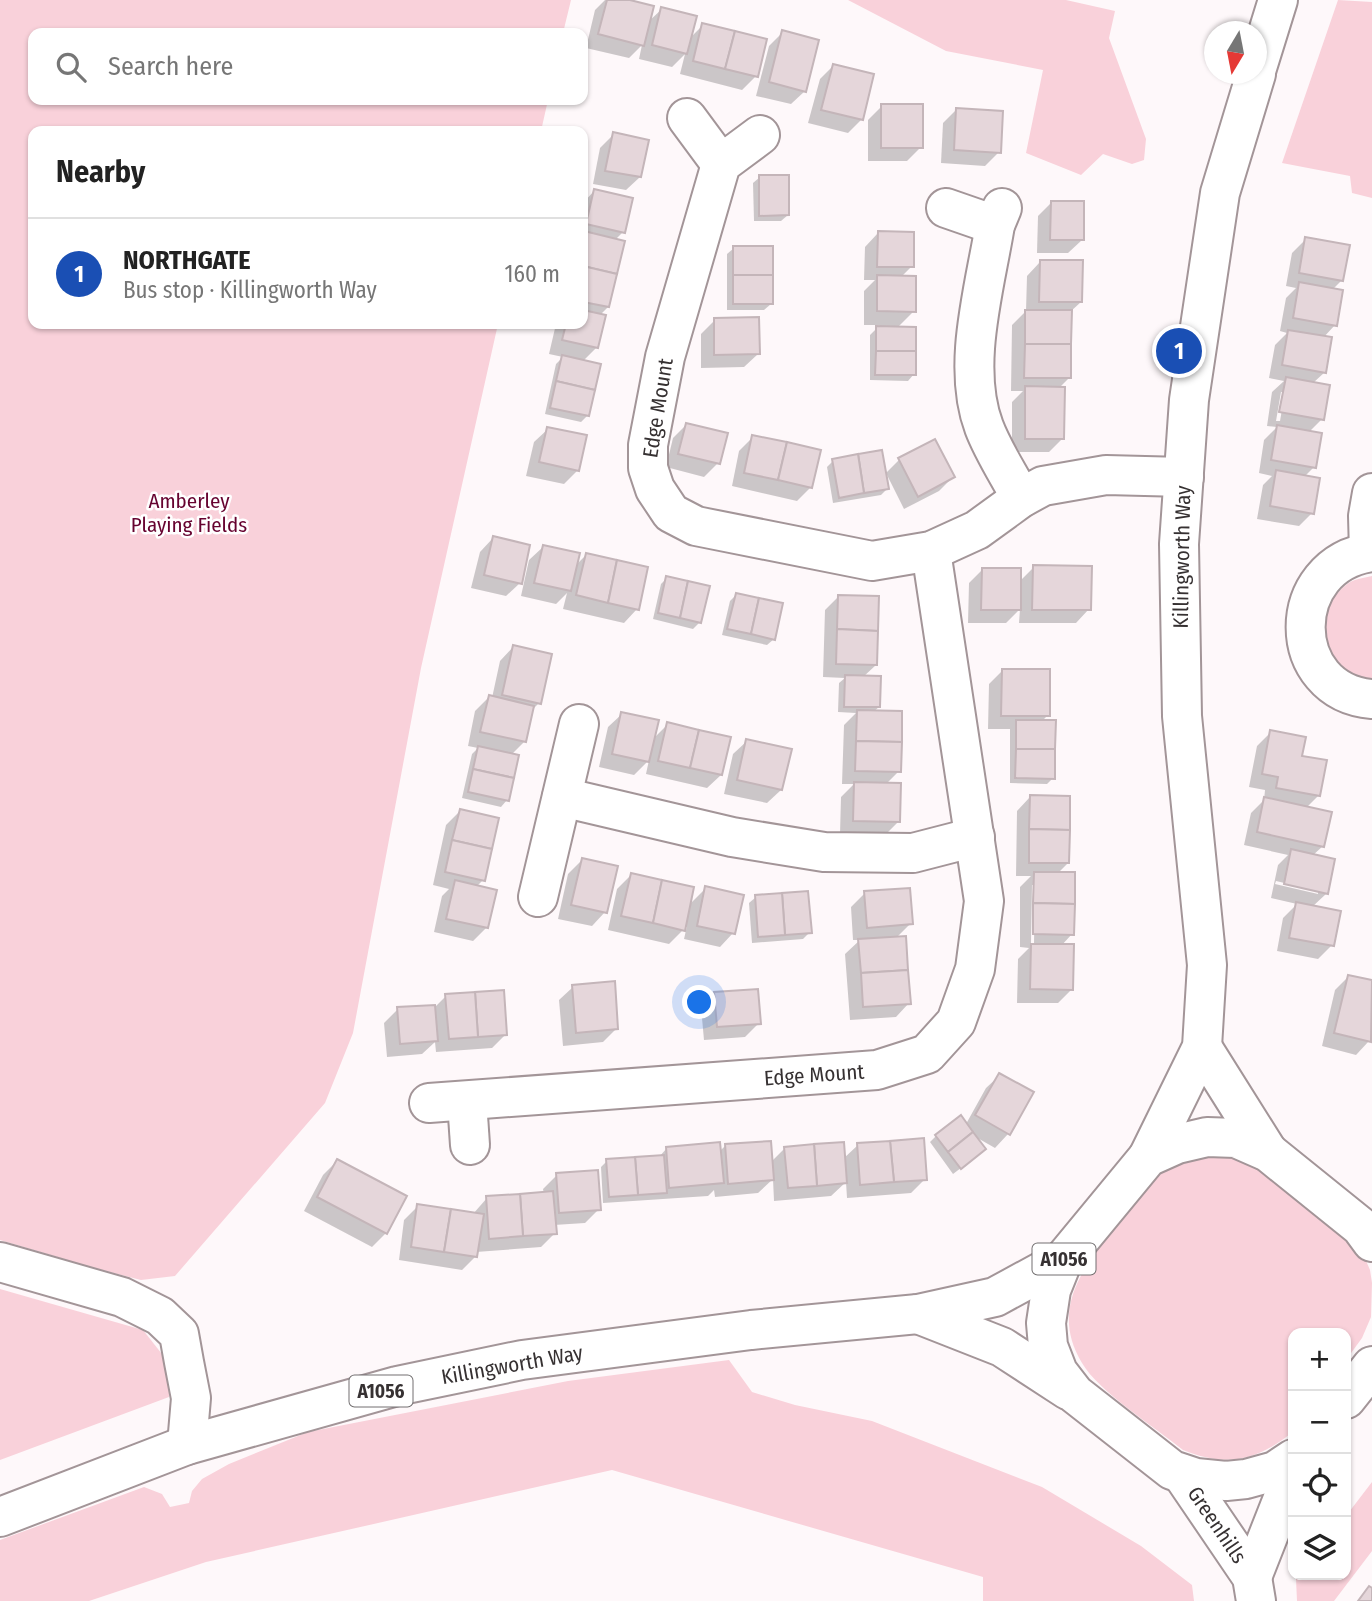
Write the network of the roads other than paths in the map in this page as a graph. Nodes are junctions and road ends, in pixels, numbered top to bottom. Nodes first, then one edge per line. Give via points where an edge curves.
1 (1278, 0) edge
2 (1267, 36) edge
3 (1252, 84) edge
4 (687, 118) dead end
5 (760, 135) dead end
6 (721, 164) junction
7 (946, 208) dead end
8 (1184, 477) junction
9 (1372, 493) edge
10 (1021, 498) junction
11 (931, 551) junction
12 (1371, 552) edge
13 (1372, 699) edge
14 (579, 724) dead end
15 (562, 797) junction
16 (975, 837) junction
17 (538, 897) dead end
18 (1202, 1047) junction
19 (467, 1101) junction
20 (429, 1103) dead end
21 (470, 1145) dead end
22 (1268, 1152) junction
23 (1148, 1157) junction
24 (1368, 1233) edge
25 (1063, 1261) junction
26 (0, 1262) edge
27 (918, 1314) junction
28 (1372, 1366) edge
29 (1351, 1393) edge
30 (1075, 1394) junction
31 (187, 1445) junction
32 (1288, 1462) edge
33 (1182, 1474) junction
34 (1288, 1488) edge
35 (0, 1517) edge
36 (1254, 1589) edge

1 - 2 street, Killingworth Way
3 - 8 street, Killingworth Way via 1220,193 1189,400
4 - 6 street
5 - 6 street
6 - 11 street, Edge Mount via 665,356 648,445 648,468 655,489 671,513 696,526 872,561
7 - 10 street via 998,217 974,351 977,400 984,427
8 - 10 street, Edge Mount via 1106,475 1043,485
8 - 18 street, Killingworth Way via 1179,544 1182,716 1207,965
9 - 12 street via 1368,516
10 - 11 street, Edge Mount via 977,530
11 - 16 street, Edge Mount
12 - 13 street via 1343,560 1327,571 1315,586 1304,626 1319,670 1351,694
14 - 15 street
15 - 16 street via 732,837 824,852 913,853
15 - 17 street
16 - 19 street, Edge Mount via 984,901 975,969 956,1022 927,1054 877,1070
18 - 22 street, Killingworth Way
18 - 23 street, Killingworth Way
19 - 20 street, Edge Mount
19 - 21 street
22 - 23 street, Killingworth Way / A1056 via 1236,1138 1207,1137
22 - 24 street, Killingworth Way / A1056
23 - 25 street, Killingworth Way / A1056
25 - 27 street, Killingworth Way / A1056 via 995,1297
25 - 30 street, Killingworth Way / A1056 via 1051,1290 1048,1346 1058,1372
26 - 31 street via 122,1297 160,1316 179,1334 191,1398
27 - 30 street, Killingworth Way / A1056 via 1002,1347
27 - 31 street, Killingworth Way / A1056 via 522,1360 397,1386
28 - 29 street
30 - 33 street, Killingworth Way / A1056
31 - 35 street, Killingworth Way / A1056
32 - 33 street, Killingworth Way / A1056 via 1246,1479 1226,1481
33 - 36 street, Greenhills
34 - 36 street, Greenhills

